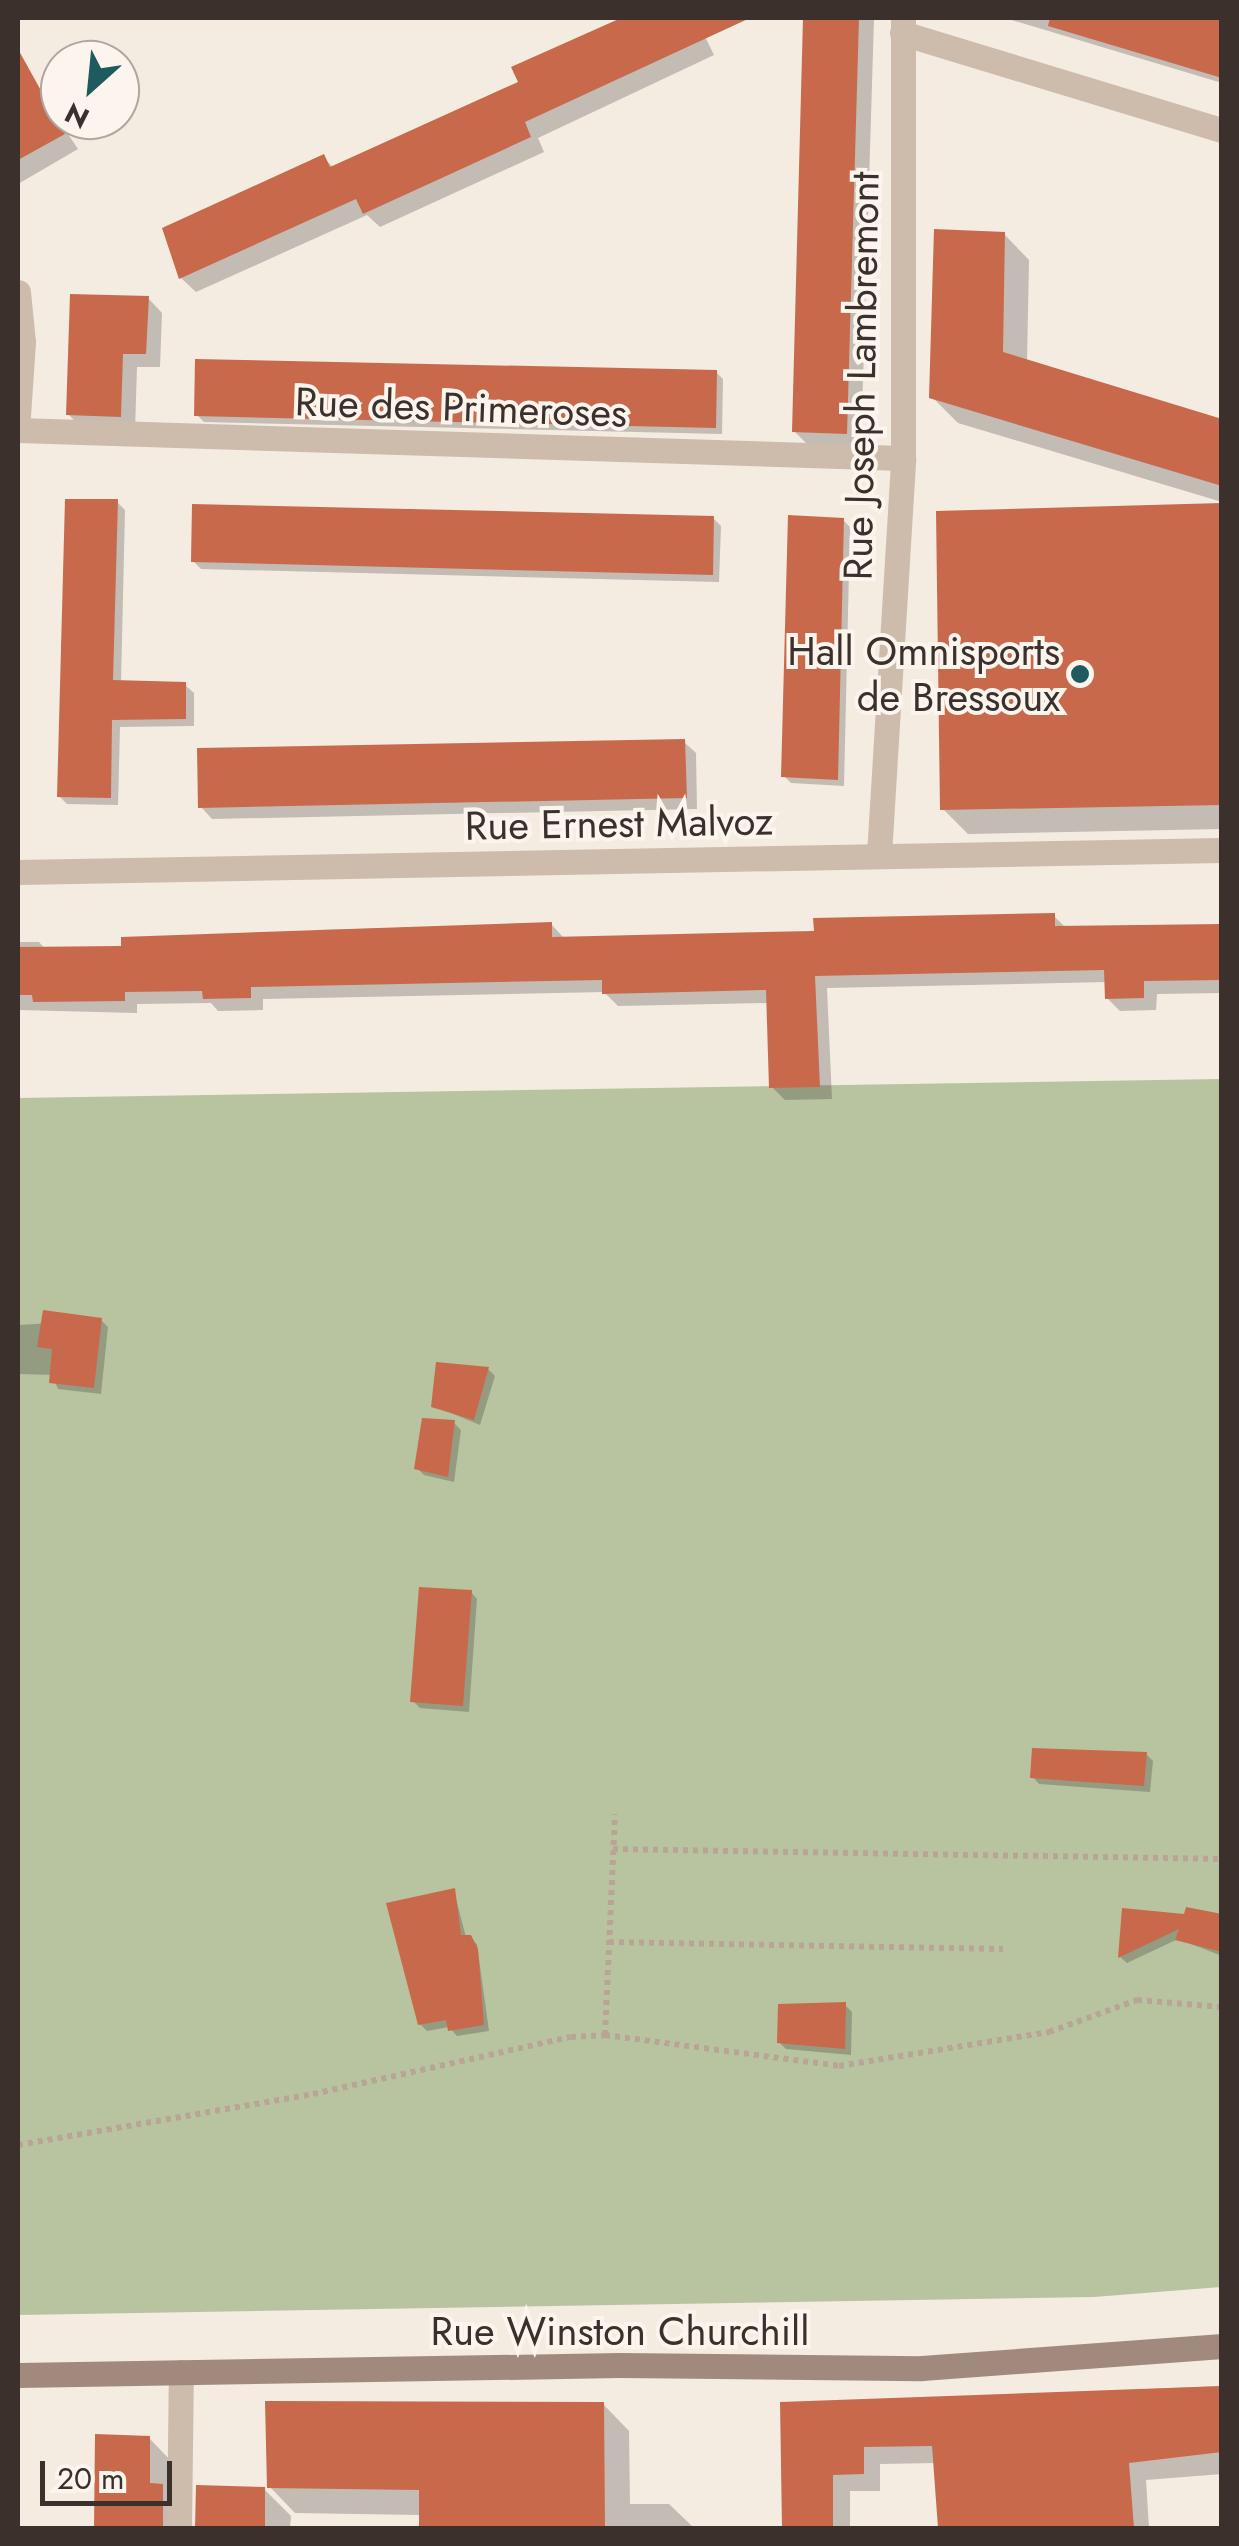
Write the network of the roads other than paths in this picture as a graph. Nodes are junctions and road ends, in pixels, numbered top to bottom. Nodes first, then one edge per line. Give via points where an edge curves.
1 (902, 25) edge
2 (1222, 130) edge
3 (18, 292) edge
4 (18, 416) edge
5 (18, 430) edge
6 (903, 458) junction
7 (1222, 850) edge
8 (880, 855) junction
9 (18, 872) edge
10 (1222, 2346) edge
11 (182, 2372) junction
12 (18, 2374) edge
13 (179, 2528) edge

1 - 2 street
1 - 6 street, Rue Joseph Lambremont
3 - 4 street
5 - 6 street, Rue des Primeroses
6 - 8 street, Rue Joseph Lambremont
7 - 8 street, Rue Ernest Malvoz
8 - 9 street, Rue Ernest Malvoz
10 - 11 main road, Rue Winston Churchill via 922,2368
11 - 12 main road, Rue Winston Churchill
11 - 13 street

